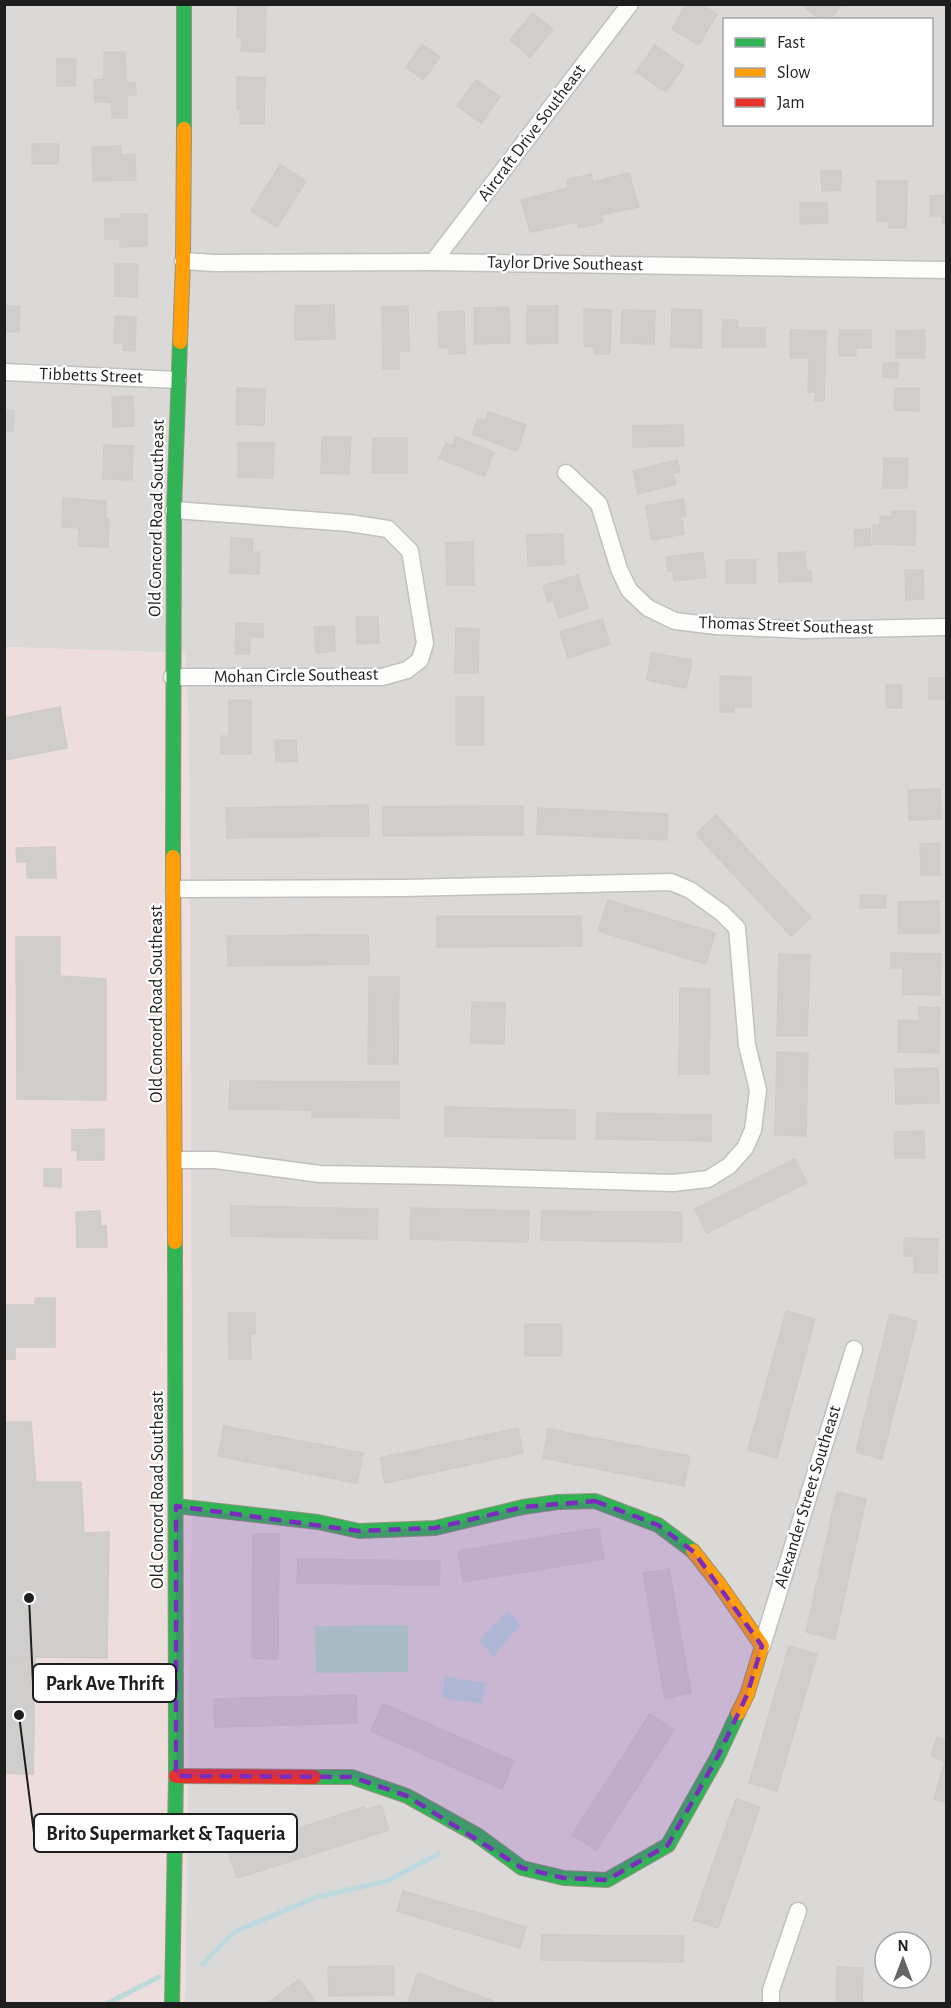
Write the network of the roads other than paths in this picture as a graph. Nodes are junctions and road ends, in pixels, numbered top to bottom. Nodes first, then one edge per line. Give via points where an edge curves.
1 (184, 4) edge
2 (630, 4) edge
3 (183, 261) junction
4 (433, 262) junction
5 (946, 270) edge
6 (4, 372) edge
7 (178, 380) junction
8 (566, 472) dead end
9 (174, 510) junction
10 (946, 627) edge
11 (172, 677) junction
12 (174, 889) junction
13 (176, 1160) junction
14 (854, 1349) dead end
15 (176, 1506) junction
16 (762, 1646) junction
17 (176, 1776) junction
18 (798, 1911) dead end
19 (172, 2004) edge
20 (771, 2004) edge

1 - 3 street, Old Concord Road Southeast
2 - 4 street, Aircraft Drive Southeast
3 - 4 street, Taylor Drive Southeast
3 - 7 street, Old Concord Road Southeast
4 - 5 street, Taylor Drive Southeast
6 - 7 street, Tibbetts Street
7 - 9 street, Old Concord Road Southeast
8 - 10 street, Thomas Street Southeast via 599,504 629,590 648,608 675,621 805,630
9 - 11 street, Old Concord Road Southeast
9 - 11 street, Mohan Circle Southeast via 388,529 410,551 425,643 420,660 407,670 382,676
11 - 12 street, Old Concord Road Southeast
12 - 13 street, Old Concord Road Southeast
12 - 13 street via 671,882 690,890 737,928 747,1045 758,1089 753,1130 745,1148 729,1166 708,1179 673,1183 320,1174 214,1160
13 - 15 street, Old Concord Road Southeast
14 - 16 street, Alexander Street Southeast
15 - 16 street via 359,1530 435,1528 523,1507 595,1501 658,1525 694,1552
15 - 17 street, Old Concord Road Southeast
16 - 17 street via 747,1695 668,1845 607,1880 564,1878 522,1868 477,1835 407,1796 352,1778
17 - 19 street, Old Concord Road Southeast
18 - 20 street via 771,1990

